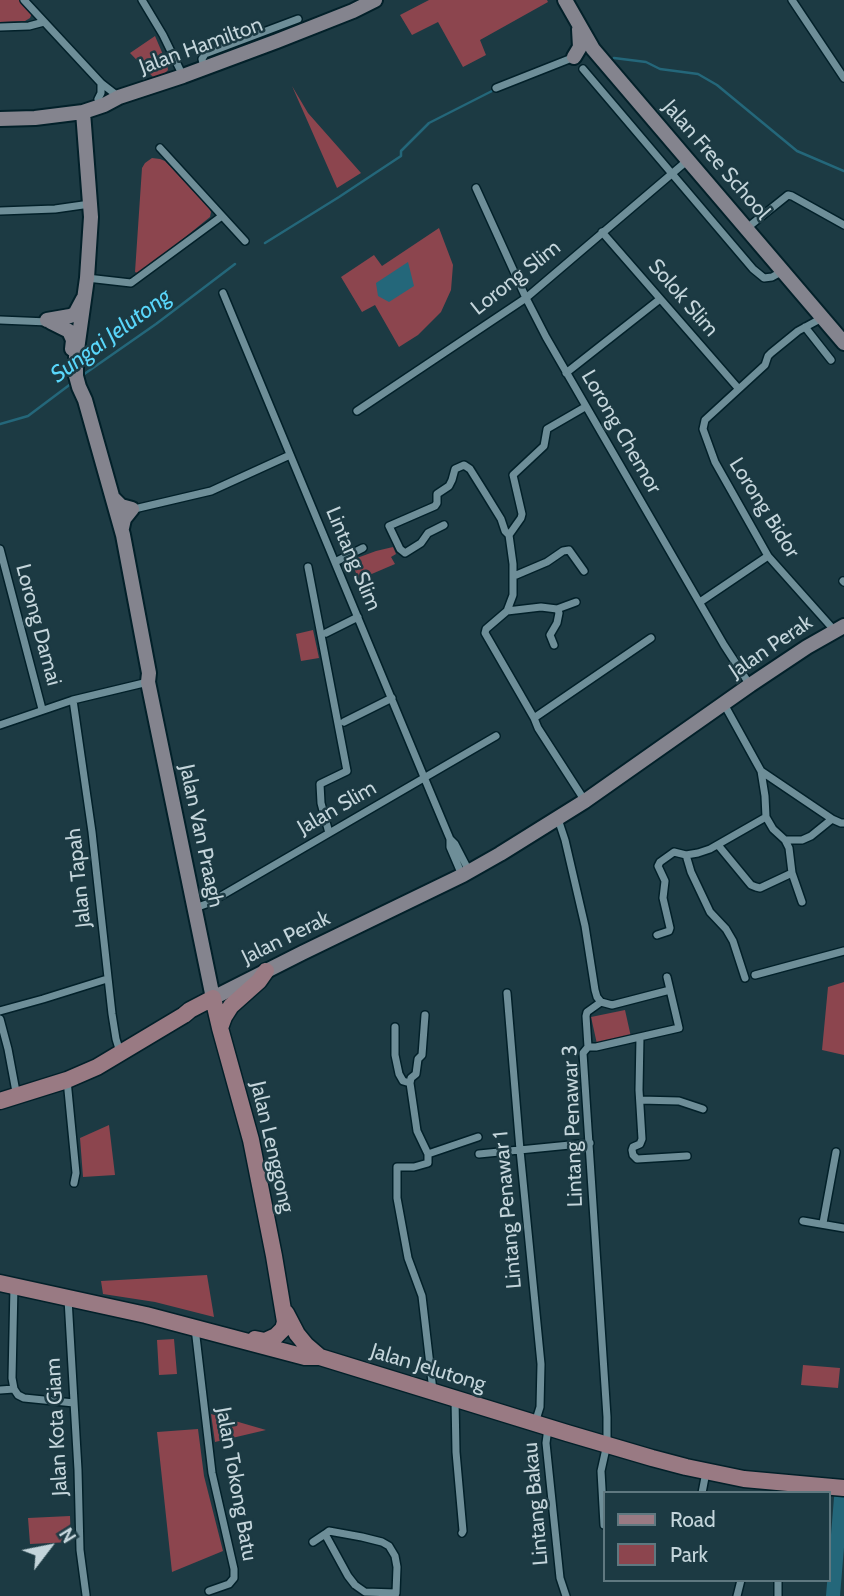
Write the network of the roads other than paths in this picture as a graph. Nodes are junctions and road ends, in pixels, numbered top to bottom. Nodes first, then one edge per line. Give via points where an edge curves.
1 (24, 0) edge
2 (142, 0) edge
3 (375, 0) edge
4 (565, 0) edge
5 (792, 0) edge
6 (298, 19) dead end
7 (44, 22) junction
8 (578, 24) junction
9 (0, 27) edge
10 (593, 49) junction
11 (579, 63) junction
12 (204, 68) junction
13 (183, 76) junction
14 (844, 78) edge
15 (101, 83) junction
16 (496, 88) dead end
17 (107, 98) junction
18 (83, 112) junction
19 (0, 113) edge
20 (0, 119) edge
21 (159, 148) dead end
22 (688, 160) junction
23 (671, 174) junction
24 (476, 188) dead end
25 (91, 204) junction
26 (0, 211) edge
27 (222, 216) junction
28 (844, 225) edge
29 (747, 228) junction
30 (602, 232) junction
31 (245, 242) dead end
32 (784, 270) junction
33 (87, 286) junction
34 (223, 293) dead end
35 (526, 298) junction
36 (660, 299) junction
37 (822, 317) junction
38 (0, 320) edge
39 (46, 321) junction
40 (82, 323) junction
41 (805, 327) junction
42 (844, 343) edge
43 (831, 360) dead end
44 (566, 373) junction
45 (77, 378) junction
46 (738, 388) junction
47 (585, 407) junction
48 (357, 411) dead end
49 (290, 455) junction
50 (119, 509) junction
51 (444, 525) dead end
52 (509, 536) junction
53 (363, 548) dead end
54 (0, 549) edge
55 (768, 556) junction
56 (335, 562) junction
57 (308, 567) dead end
58 (584, 571) dead end
59 (514, 576) junction
60 (700, 601) junction
61 (576, 602) dead end
62 (557, 609) junction
63 (507, 611) junction
64 (358, 617) junction
65 (839, 628) edge
66 (326, 633) dead end
67 (651, 638) dead end
68 (554, 645) dead end
69 (148, 682) junction
70 (750, 685) junction
71 (392, 698) junction
72 (73, 700) junction
73 (723, 704) junction
74 (42, 709) junction
75 (534, 718) junction
76 (344, 722) dead end
77 (0, 725) edge
78 (496, 736) dead end
79 (761, 771) junction
80 (424, 777) junction
81 (585, 802) junction
82 (766, 817) junction
83 (558, 819) junction
84 (832, 819) junction
85 (843, 826) edge
86 (328, 833) junction
87 (785, 841) junction
88 (718, 845) junction
89 (686, 855) junction
90 (792, 873) junction
91 (466, 874) junction
92 (802, 902) dead end
93 (195, 908) junction
94 (657, 935) dead end
95 (844, 951) edge
96 (266, 971) junction
97 (755, 975) dead end
98 (667, 977) dead end
99 (107, 978) junction
100 (745, 978) dead end
101 (670, 990) junction
102 (507, 993) dead end
103 (214, 1001) junction
104 (601, 1002) junction
105 (0, 1011) edge
106 (425, 1015) dead end
107 (0, 1019) edge
108 (396, 1027) dead end
109 (220, 1028) junction
110 (640, 1037) junction
111 (588, 1047) junction
112 (120, 1053) junction
113 (67, 1080) junction
114 (410, 1083) junction
115 (17, 1097) junction
116 (640, 1100) junction
117 (0, 1101) edge
118 (703, 1109) dead end
119 (478, 1137) dead end
120 (590, 1143) junction
121 (520, 1150) junction
122 (836, 1152) dead end
123 (428, 1154) junction
124 (479, 1154) dead end
125 (687, 1156) dead end
126 (74, 1183) dead end
127 (803, 1221) dead end
128 (823, 1223) junction
129 (844, 1228) edge
130 (7, 1285) edge
131 (68, 1298) junction
132 (283, 1307) junction
133 (135, 1312) junction
134 (195, 1327) junction
135 (320, 1357) junction
136 (0, 1390) edge
137 (14, 1390) junction
138 (433, 1392) junction
139 (455, 1399) junction
140 (74, 1403) junction
141 (542, 1425) junction
142 (607, 1444) junction
143 (707, 1472) junction
144 (769, 1487) edge
145 (844, 1488) edge
146 (602, 1491) edge
147 (702, 1491) edge
148 (462, 1533) dead end
149 (325, 1534) junction
150 (313, 1542) dead end
151 (209, 1591) dead end
152 (86, 1595) edge
153 (395, 1595) edge
154 (566, 1596) edge

1 - 7 street
2 - 13 street
3 - 12 main road, Jalan Hamilton
4 - 8 main road, Jalan Free School
5 - 14 street
6 - 12 street via 205,54
7 - 9 street
7 - 15 street
8 - 10 main road, Jalan Free School
8 - 11 main road
10 - 11 street
10 - 22 main road, Jalan Free School
11 - 16 street
11 - 23 street
12 - 13 main road, Jalan Hamilton
13 - 17 main road, Jalan Hamilton
15 - 17 street
15 - 17 street via 101,93
17 - 18 main road, Jalan Hamilton via 104,105
17 - 19 main road, Jalan Hamilton
18 - 20 main road, Jalan Hamilton
18 - 25 main road, Jalan Van Praagh
21 - 27 street
22 - 23 street, Lorong Slim
22 - 29 main road, Jalan Free School
23 - 30 street, Lorong Slim
23 - 32 street via 758,274 768,279
24 - 35 street, Lorong Chemor
25 - 26 street
25 - 33 main road, Jalan Van Praagh
27 - 31 street
27 - 33 street via 131,283
28 - 29 street via 788,195
29 - 32 main road, Jalan Free School
30 - 35 street, Lorong Slim
30 - 36 street, Solok Slim
32 - 37 main road, Jalan Free School
33 - 39 main road via 75,314
33 - 40 main road, Jalan Van Praagh
34 - 49 street, Lintang Slim
35 - 44 street, Lorong Chemor
35 - 48 street, Lorong Slim
36 - 44 street
36 - 46 street, Solok Slim
37 - 41 street
37 - 42 main road, Jalan Free School
38 - 39 street
39 - 40 street
39 - 45 main road via 72,335
40 - 45 main road, Jalan Van Praagh
41 - 43 street
41 - 46 street via 771,353 765,365
44 - 47 street, Lorong Chemor
45 - 50 main road, Jalan Van Praagh via 79,401
46 - 55 street, Lorong Bidor via 705,420 702,429
47 - 52 street via 547,429 544,446 513,475 522,514
47 - 60 street, Lorong Chemor
49 - 50 street via 211,491
49 - 56 street, Lintang Slim
50 - 69 main road, Jalan Van Praagh
50 - 69 main road, Jalan Van Praagh via 143,675
51 - 52 street via 405,553 389,526 435,506 437,494 449,486 455,469 464,465
52 - 59 street
53 - 56 street
54 - 74 street, Lorong Damai
55 - 60 street
55 - 65 street, Lorong Bidor
56 - 64 street, Lintang Slim
57 - 86 street via 347,771 319,787
58 - 59 street via 569,550
59 - 63 street
60 - 70 street, Lorong Chemor
61 - 62 street
62 - 63 street
62 - 68 street via 557,623 550,635
63 - 75 street via 485,633
64 - 66 street
64 - 71 street, Lintang Slim
65 - 70 main road, Jalan Perak
67 - 75 street
69 - 72 street
69 - 93 main road, Jalan Van Praagh
70 - 73 main road, Jalan Perak
71 - 76 street
71 - 80 street, Lintang Slim
72 - 74 street
72 - 99 street, Jalan Tapah
73 - 79 street
73 - 81 main road, Jalan Perak
74 - 77 street
75 - 81 street
78 - 80 street, Jalan Slim
79 - 82 street
79 - 84 street
80 - 86 street, Jalan Slim
80 - 91 street, Lintang Slim via 450,847
81 - 83 main road, Jalan Perak
82 - 87 street
82 - 88 street
83 - 91 main road, Jalan Perak
83 - 104 street
84 - 85 street
84 - 87 street via 811,836
86 - 93 street, Jalan Slim
87 - 90 street
88 - 89 street
88 - 90 street via 756,887
89 - 94 street via 674,852 659,864 670,928
89 - 100 street via 710,912 733,941
90 - 92 street
91 - 96 main road, Jalan Perak
93 - 103 main road, Jalan Van Praagh
95 - 97 street
96 - 103 main road, Jalan Perak
96 - 109 main road via 231,1006
98 - 101 street
99 - 105 street
99 - 112 street, Jalan Tapah
101 - 104 street via 612,1005
101 - 110 street via 679,1028
102 - 121 street, Lintang Penawar 1
103 - 109 main road, Jalan Lenggong
103 - 112 main road, Jalan Perak via 190,1010
104 - 111 street, Lintang Penawar 3 via 587,1012
106 - 114 street via 422,1056
107 - 115 street
108 - 114 street via 399,1074
109 - 132 main road, Jalan Lenggong via 251,1140
110 - 111 street
110 - 116 street
111 - 120 street, Lintang Penawar 3 via 583,1053
112 - 113 main road, Jalan Perak
113 - 115 main road, Jalan Perak
113 - 126 street
114 - 123 street via 417,1131
115 - 117 main road, Jalan Perak
116 - 118 street via 679,1101
116 - 125 street via 642,1142 633,1147 633,1155 637,1159
119 - 123 street
120 - 121 street
120 - 142 street, Lintang Penawar 3
121 - 124 street
121 - 141 street, Lintang Penawar 1 via 541,1364
122 - 128 street
123 - 138 street via 428,1163 397,1167 397,1198 408,1258 422,1296
127 - 128 street
128 - 129 street
130 - 131 main road, Jalan Jelutong
130 - 137 street
131 - 133 main road, Jalan Jelutong
131 - 140 street, Jalan Kota Giam
132 - 133 main road, Jalan Lenggong via 283,1329 265,1341 140,1309
132 - 135 main road, Jalan Lenggong via 297,1334
133 - 134 main road, Jalan Jelutong
134 - 135 main road, Jalan Jelutong via 305,1357
134 - 151 street, Jalan Tokong Batu via 212,1473 234,1572 229,1584
135 - 138 main road, Jalan Jelutong
136 - 137 street
137 - 140 street via 24,1398
138 - 139 main road, Jalan Jelutong
139 - 141 main road, Jalan Jelutong
139 - 148 street
140 - 152 street, Jalan Kota Giam
141 - 142 main road, Jalan Jelutong
141 - 154 street, Lintang Bakau
142 - 143 main road, Jalan Jelutong
142 - 146 street, Lintang Penawar 3
143 - 144 main road, Jalan Jelutong
143 - 147 street
144 - 145 main road, Jalan Jelutong
149 - 150 street
149 - 153 street via 355,1585 365,1592
149 - 153 street via 373,1539 389,1546 396,1556

